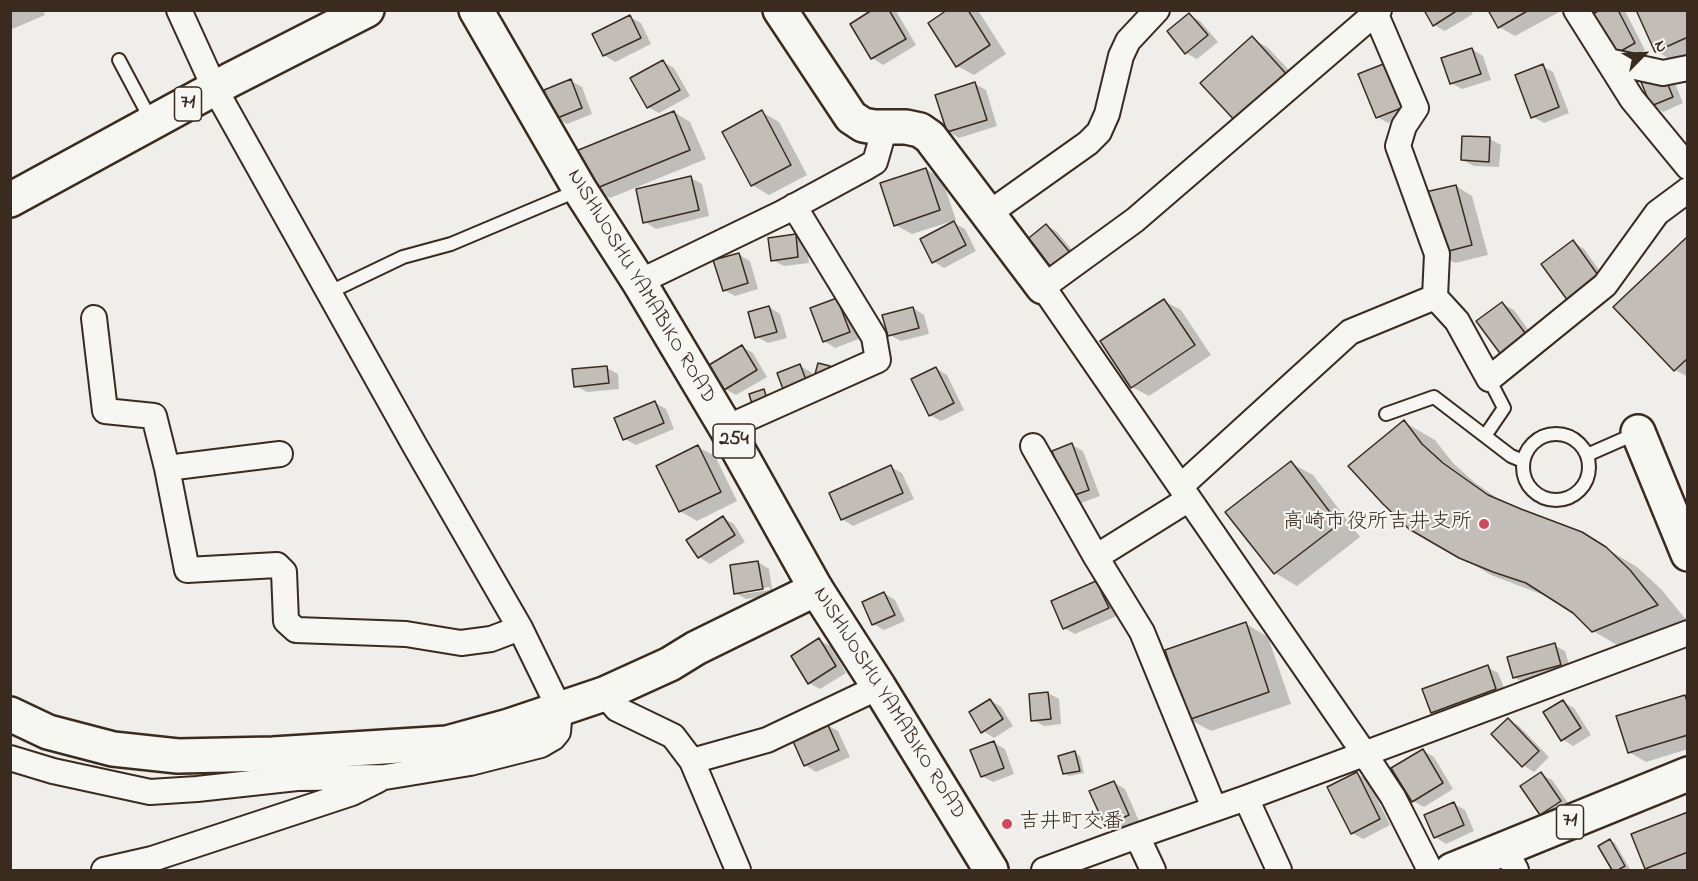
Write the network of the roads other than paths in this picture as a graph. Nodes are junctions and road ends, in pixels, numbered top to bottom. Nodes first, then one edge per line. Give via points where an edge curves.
1 (179, 10) edge
2 (367, 10) edge
3 (476, 10) edge
4 (780, 10) edge
5 (1157, 10) edge
6 (1576, 10) edge
7 (1376, 11) edge
8 (119, 60) dead end
9 (1608, 61) junction
10 (1688, 68) edge
11 (216, 89) junction
12 (153, 123) junction
13 (885, 127) junction
14 (1688, 167) edge
15 (580, 190) junction
16 (1688, 190) edge
17 (10, 200) edge
18 (794, 206) junction
19 (988, 214) junction
20 (639, 282) junction
21 (1043, 287) junction
22 (330, 292) junction
23 (1435, 297) junction
24 (94, 318) dead end
25 (1489, 379) junction
26 (1386, 414) dead end
27 (726, 428) junction
28 (1638, 432) joint
29 (1485, 436) junction
30 (1033, 446) dead end
31 (280, 454) dead end
32 (1587, 455) junction
33 (1523, 460) junction
34 (167, 468) junction
35 (1185, 492) junction
36 (1688, 554) edge
37 (1096, 557) junction
38 (816, 589) junction
39 (520, 628) junction
40 (1688, 633) edge
41 (879, 687) junction
42 (604, 694) junction
43 (560, 710) junction
44 (10, 714) edge
45 (1364, 753) junction
46 (10, 758) edge
47 (692, 761) junction
48 (1688, 774) edge
49 (385, 777) junction
50 (1246, 798) junction
51 (1214, 808) junction
52 (1137, 836) junction
53 (1511, 860) edge
54 (152, 865) edge
55 (104, 870) edge
56 (738, 870) edge
57 (991, 870) edge
58 (1044, 870) edge
59 (1152, 870) edge
60 (1279, 870) edge
61 (1430, 870) edge
62 (1452, 870) edge

1 - 11 street
2 - 11 main road, 71
3 - 15 main road, NISHIJOSHU YAMABIKO ROAD / 254
4 - 13 main road via 850,117 863,125
5 - 19 street via 1128,41 1120,56 1099,132
6 - 9 street
7 - 21 street via 1135,220
7 - 23 street via 1416,108 1404,126 1398,146 1437,254
8 - 12 lane
9 - 10 street via 1663,73
9 - 14 street via 1632,99
11 - 12 main road, 71
11 - 22 street
12 - 17 main road, 71
13 - 18 street via 874,162
13 - 19 main road via 920,130 930,137
15 - 20 main road, NISHIJOSHU YAMABIKO ROAD / 254
15 - 22 lane via 451,244 403,256
16 - 25 street via 1657,213 1605,285
18 - 20 street
18 - 27 street via 874,337 878,360
19 - 21 main road
20 - 27 main road, NISHIJOSHU YAMABIKO ROAD / 254
21 - 35 street
22 - 39 street
23 - 25 street via 1457,321
23 - 35 street via 1350,332
24 - 34 street via 105,411 154,416
25 - 29 lane via 1504,408
26 - 29 lane via 1434,397
27 - 38 main road, NISHIJOSHU YAMABIKO ROAD / 254
28 - 32 lane
28 - 36 main road
29 - 33 lane via 1511,456
30 - 37 street
31 - 34 street
32 - 33 lane via 1573,439 1553,434 1533,442
32 - 33 lane via 1590,466 1582,488 1564,500 1552,501 1532,491 1522,471
34 - 39 street via 187,570 277,565 284,572 286,621 296,630 406,634 461,643 491,639
35 - 37 street
35 - 45 street
37 - 51 street via 1142,632
38 - 41 main road, NISHIJOSHU YAMABIKO ROAD / 254
38 - 42 main road
39 - 43 street
40 - 45 street
41 - 47 street via 767,740
41 - 57 main road, NISHIJOSHU YAMABIKO ROAD / 254
42 - 43 main road
42 - 47 street via 617,709 673,736
43 - 44 main road via 447,743 178,756 113,749 48,732
43 - 49 street via 558,732 541,745 470,763
45 - 50 street
45 - 61 street via 1393,797
46 - 49 street via 150,792 297,778
47 - 56 street
48 - 53 main road, 71
49 - 54 street via 352,793
50 - 51 street
50 - 60 street
51 - 52 street
52 - 58 street
52 - 59 street
53 - 62 main road, 71
54 - 55 street

